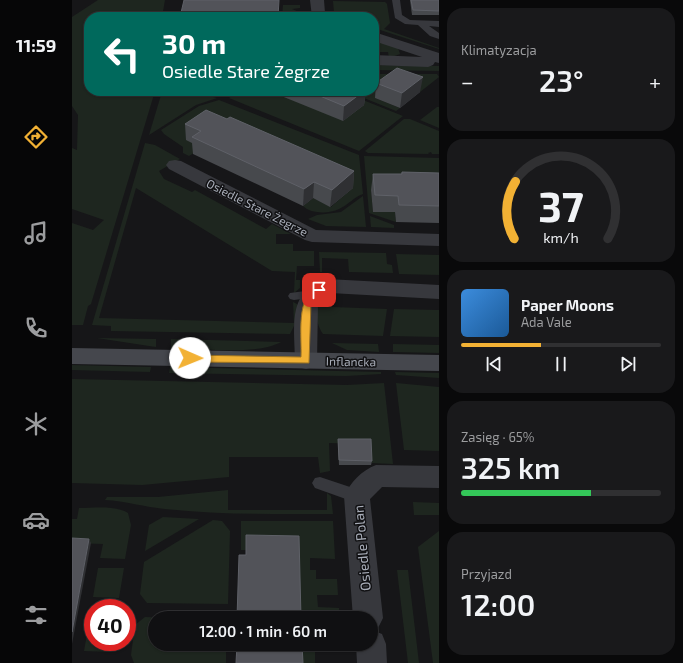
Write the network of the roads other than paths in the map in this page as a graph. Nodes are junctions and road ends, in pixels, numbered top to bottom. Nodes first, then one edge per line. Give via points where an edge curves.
1 (317, 0) edge
2 (396, 0) edge
3 (318, 12) edge
4 (422, 23) junction
5 (439, 24) edge
6 (439, 36) edge
7 (379, 38) edge
8 (439, 58) edge
9 (379, 60) edge
10 (439, 62) edge
11 (175, 165) dead end
12 (439, 240) edge
13 (439, 292) edge
14 (72, 356) edge
15 (306, 361) junction
16 (439, 363) edge
17 (439, 477) edge
18 (320, 483) dead end
19 (357, 496) junction
20 (367, 611) edge
21 (371, 651) edge
22 (372, 663) edge

1 - 3 street
2 - 4 lane via 398,16 408,22
4 - 5 lane
4 - 6 lane via 433,34
7 - 8 street
9 - 10 street
11 - 12 street, Osiedle Stare Żegrze via 312,236
13 - 15 street via 327,286 303,295 307,303
14 - 15 street, Inflancka
15 - 16 street, Inflancka
17 - 19 street, Osiedle Polan via 376,476
18 - 19 lane
19 - 20 street, Osiedle Polan
21 - 22 street

